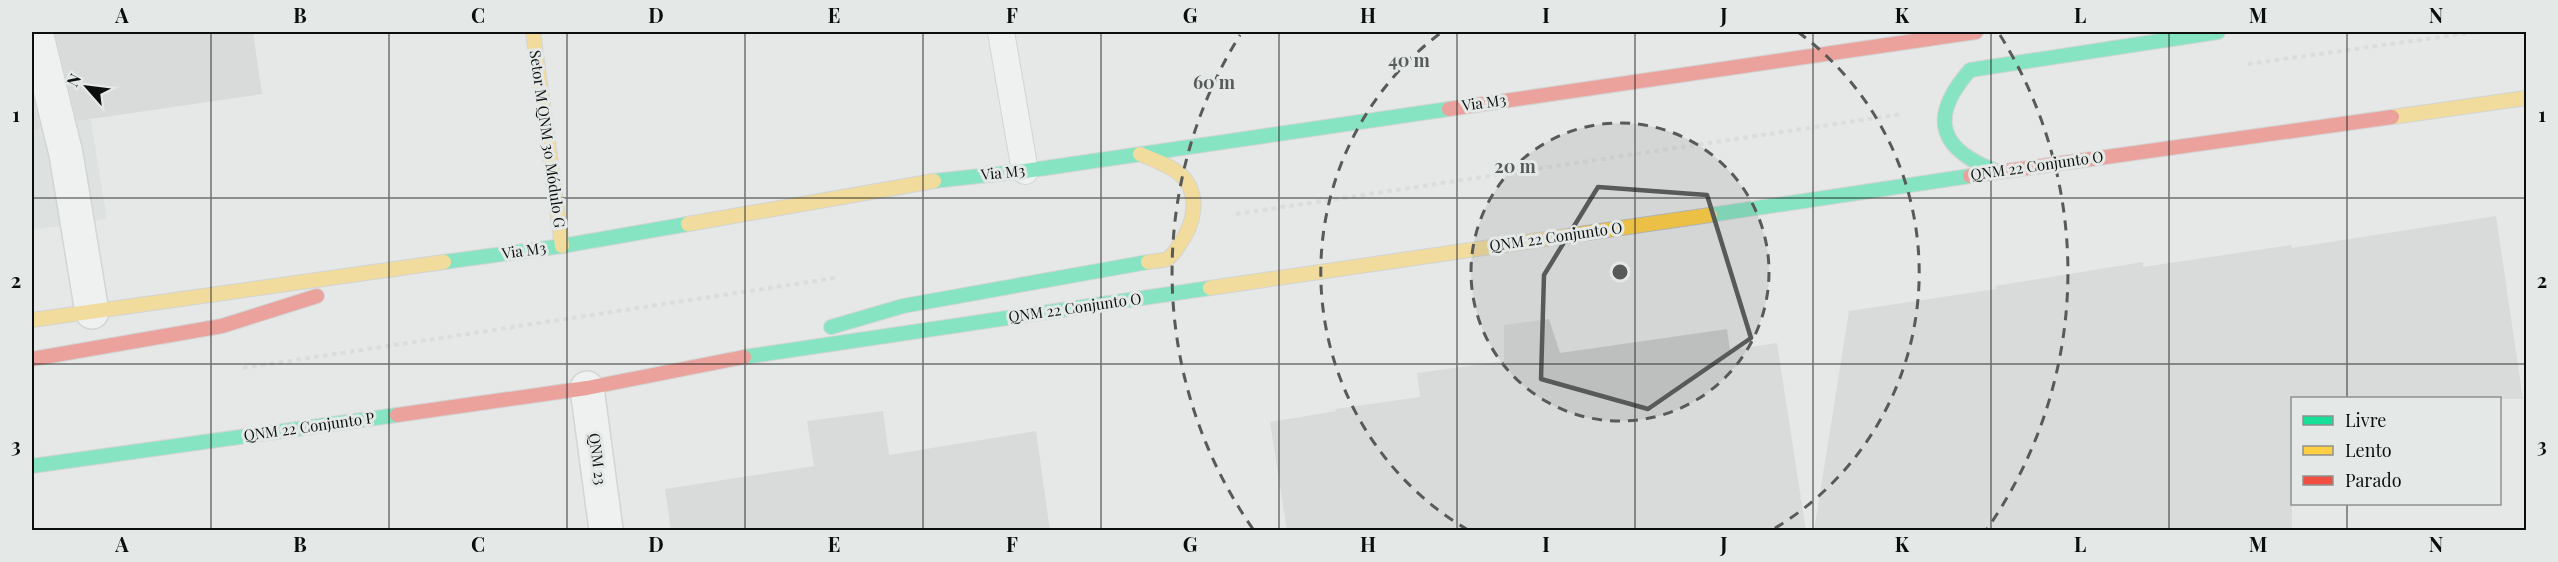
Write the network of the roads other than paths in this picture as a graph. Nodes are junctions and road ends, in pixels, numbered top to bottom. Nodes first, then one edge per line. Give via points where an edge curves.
1 (36, 32) edge
2 (533, 32) edge
3 (1001, 32) edge
4 (1976, 32) edge
5 (2218, 32) edge
6 (2526, 98) edge
7 (1140, 154) junction
8 (1025, 171) junction
9 (1999, 172) junction
10 (562, 246) junction
11 (404, 268) junction
12 (92, 312) junction
13 (32, 321) edge
14 (32, 359) edge
15 (711, 362) junction
16 (587, 388) junction
17 (32, 466) edge
18 (606, 531) edge

1 - 12 street via 66,154
2 - 10 main road, Setor M QNM 30 Módulo G
3 - 8 lane
4 - 7 main road, Via M3
5 - 9 main road via 1970,70 1950,95 1944,126 1952,144 1972,162
6 - 9 main road, QNM 22 Conjunto O
7 - 8 main road, Via M3
7 - 15 main road via 1182,177 1194,204 1194,220 1179,249 1167,259 903,306
8 - 10 main road, Via M3 via 949,178
9 - 15 main road, QNM 22 Conjunto O
10 - 11 main road, Via M3
11 - 12 main road, Via M3
11 - 14 main road via 222,326
12 - 13 main road, Via M3
15 - 16 main road, QNM 22 Conjunto O
16 - 17 main road, QNM 22 Conjunto P
16 - 18 street, QNM 23

